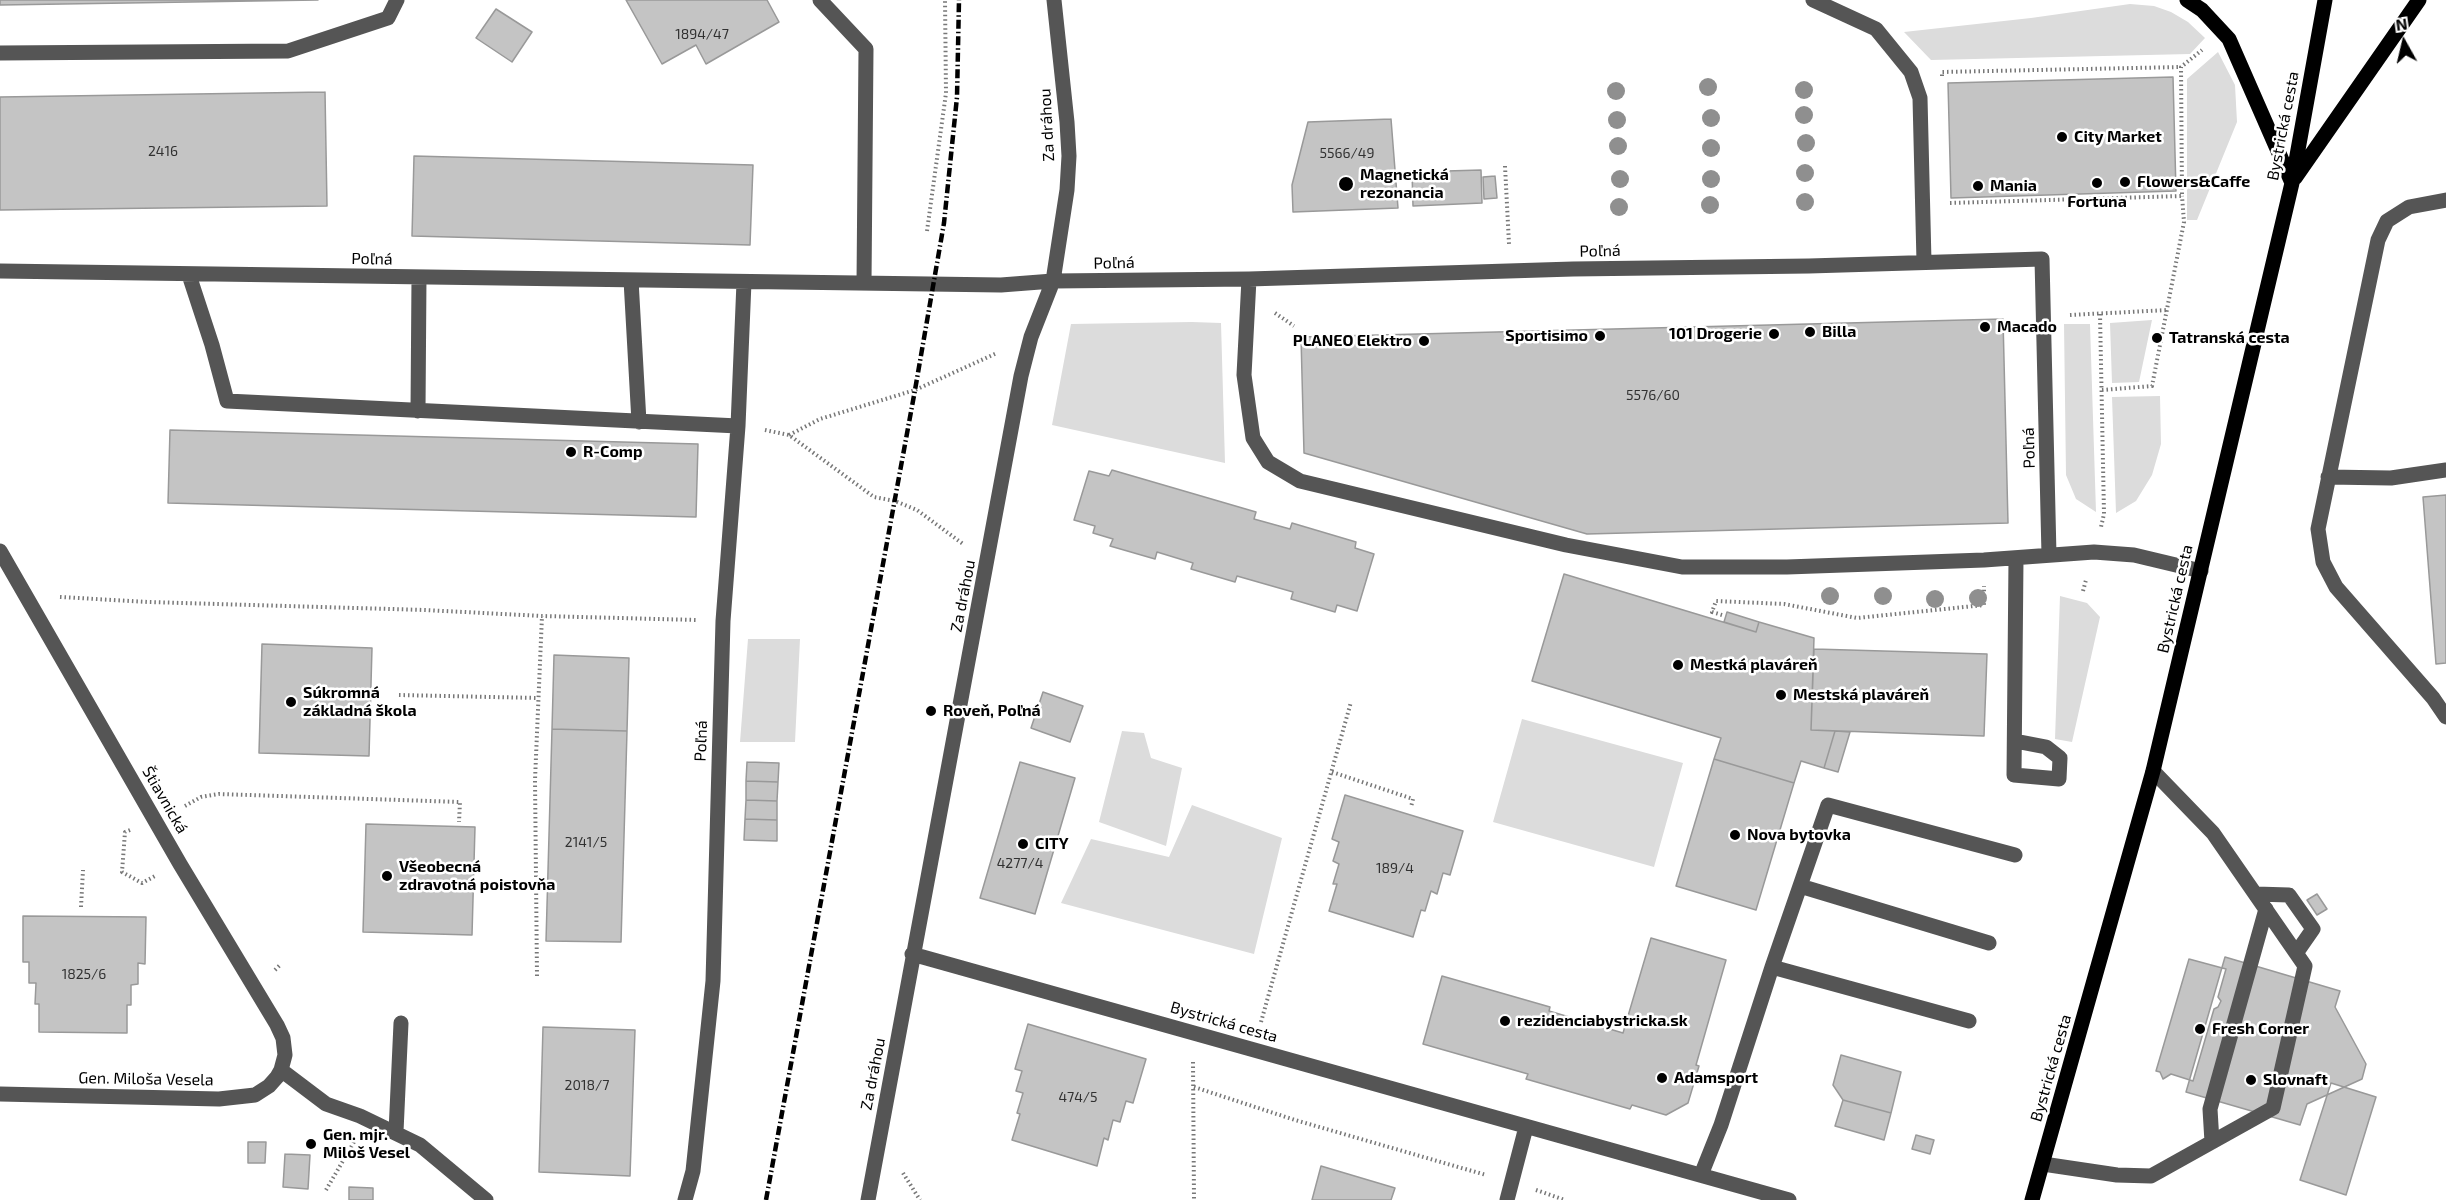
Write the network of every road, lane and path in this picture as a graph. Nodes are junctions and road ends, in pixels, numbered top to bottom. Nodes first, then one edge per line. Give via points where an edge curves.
1 (397, 0) edge
2 (820, 0) edge
3 (945, 0) edge
4 (1054, 0) edge
5 (1813, 0) edge
6 (2187, 0) edge
7 (2325, 0) edge
8 (2419, 0) edge
9 (2209, 44) dead end
10 (0, 53) edge
11 (2181, 67) junction
12 (1942, 84) dead end
13 (1505, 166) dead end
14 (2292, 183) junction
15 (2182, 196) junction
16 (2446, 200) edge
17 (1922, 206) junction
18 (927, 231) dead end
19 (1509, 245) dead end
20 (1924, 262) junction
21 (0, 271) edge
22 (189, 275) junction
23 (419, 278) junction
24 (1250, 279) junction
25 (631, 280) junction
26 (1053, 281) junction
27 (744, 282) junction
28 (864, 283) junction
29 (2168, 310) junction
30 (2100, 314) junction
31 (2061, 315) dead end
32 (997, 353) dead end
33 (2102, 390) junction
34 (418, 411) junction
35 (639, 422) junction
36 (738, 426) junction
37 (789, 435) junction
38 (2446, 470) edge
39 (2328, 477) junction
40 (0, 551) edge
41 (2094, 552) junction
42 (2049, 555) junction
43 (2016, 559) junction
44 (988, 562) junction
45 (2201, 571) junction
46 (2083, 591) dead end
47 (60, 597) dead end
48 (542, 616) junction
49 (723, 621) junction
50 (399, 695) dead end
51 (538, 698) junction
52 (1351, 702) dead end
53 (2446, 717) edge
54 (2015, 741) dead end
55 (2153, 771) junction
56 (1332, 772) junction
57 (185, 806) dead end
58 (1411, 807) dead end
59 (459, 822) dead end
60 (125, 832) dead end
61 (2015, 855) dead end
62 (82, 870) dead end
63 (142, 883) dead end
64 (1800, 886) junction
65 (2256, 894) junction
66 (81, 907) dead end
67 (2266, 909) junction
68 (1989, 943) dead end
69 (2296, 952) junction
70 (912, 954) junction
71 (281, 964) dead end
72 (1772, 967) junction
73 (537, 976) dead end
74 (256, 990) junction
75 (1969, 1021) dead end
76 (401, 1023) dead end
77 (1192, 1032) junction
78 (1253, 1049) junction
79 (281, 1070) junction
80 (1194, 1087) junction
81 (0, 1094) edge
82 (360, 1116) junction
83 (1526, 1127) junction
84 (396, 1132) junction
85 (2212, 1142) junction
86 (2043, 1164) junction
87 (1701, 1175) junction
88 (1512, 1182) junction
89 (326, 1190) dead end
90 (486, 1200) edge
91 (685, 1200) edge
92 (868, 1200) edge
93 (1194, 1200) edge
94 (1507, 1200) edge
95 (1565, 1200) edge
96 (1789, 1200) edge
97 (2032, 1200) edge

1 - 10 street via 388,18 288,51
2 - 28 street via 866,49
3 - 18 path via 946,93
4 - 26 street, Za dráhou via 1069,156
5 - 17 street via 1876,29 1911,72 1920,98
6 - 14 main road via 2229,39
7 - 14 main road, Bystrická cesta
8 - 14 main road
9 - 11 path
11 - 12 path via 1942,72
11 - 15 path
13 - 19 path
14 - 45 main road, Bystrická cesta
15 - 17 path
15 - 29 path via 2184,222
16 - 39 street via 2409,207 2387,221 2378,240
17 - 20 street
20 - 24 street, Poľná
20 - 42 street, Poľná via 2042,259
21 - 22 street, Poľná
22 - 23 street, Poľná
22 - 34 street via 227,401
23 - 25 street, Poľná
23 - 34 street
24 - 26 street, Poľná
24 - 43 street via 1244,375 1252,438 1268,462 1300,481 1566,545 1682,567
25 - 27 street, Poľná
25 - 35 street
26 - 28 street, Poľná via 1001,285
26 - 44 street, Za dráhou via 1021,376
27 - 28 street, Poľná
27 - 36 street, Poľná
29 - 30 path
29 - 33 path via 2152,386
30 - 31 path
30 - 33 path
32 - 37 path via 915,390 820,419
33 - 41 path via 2104,514
34 - 35 street
35 - 36 street
36 - 37 path
36 - 49 street, Poľná
37 - 44 path via 874,497 917,510
38 - 39 street via 2391,478
39 - 53 street via 2319,529 2323,562 2336,587
40 - 74 street, Štiavnická
41 - 42 street
41 - 45 street via 2134,555
41 - 46 path
42 - 43 street
43 - 54 street
44 - 70 street, Za dráhou
45 - 55 main road, Bystrická cesta
47 - 48 path
48 - 49 path
48 - 51 path
49 - 91 street, Poľná via 713,981 693,1171
50 - 51 path
51 - 73 path
52 - 56 path
55 - 65 street via 2213,833
55 - 86 main road, Bystrická cesta
56 - 58 path via 1413,799
56 - 78 path
57 - 59 path via 201,797 219,794 460,802
60 - 63 path via 122,872
61 - 64 street via 1828,805
62 - 66 path
64 - 68 street
64 - 72 street
65 - 67 street
65 - 69 street via 2289,895 2313,929
67 - 69 street
67 - 85 street via 2210,1110
69 - 85 street via 2304,966 2274,1108
70 - 77 street, Bystrická cesta
70 - 92 street, Za dráhou
71 - 74 path
72 - 75 street
72 - 87 street
74 - 79 street, Štiavnická via 283,1038 285,1055
76 - 84 street
77 - 78 street, Bystrická cesta
77 - 80 path
78 - 83 street, Bystrická cesta
79 - 81 street, Gen. Miloša Vesela via 269,1086 255,1095 219,1099
79 - 82 street via 326,1104
80 - 88 path
80 - 93 path
82 - 84 street
82 - 89 path via 352,1148
83 - 87 street, Bystrická cesta
83 - 88 street
84 - 90 street via 420,1145
85 - 86 street via 2151,1176
86 - 97 main road, Bystrická cesta
87 - 96 street, Bystrická cesta
88 - 94 street
88 - 95 path

